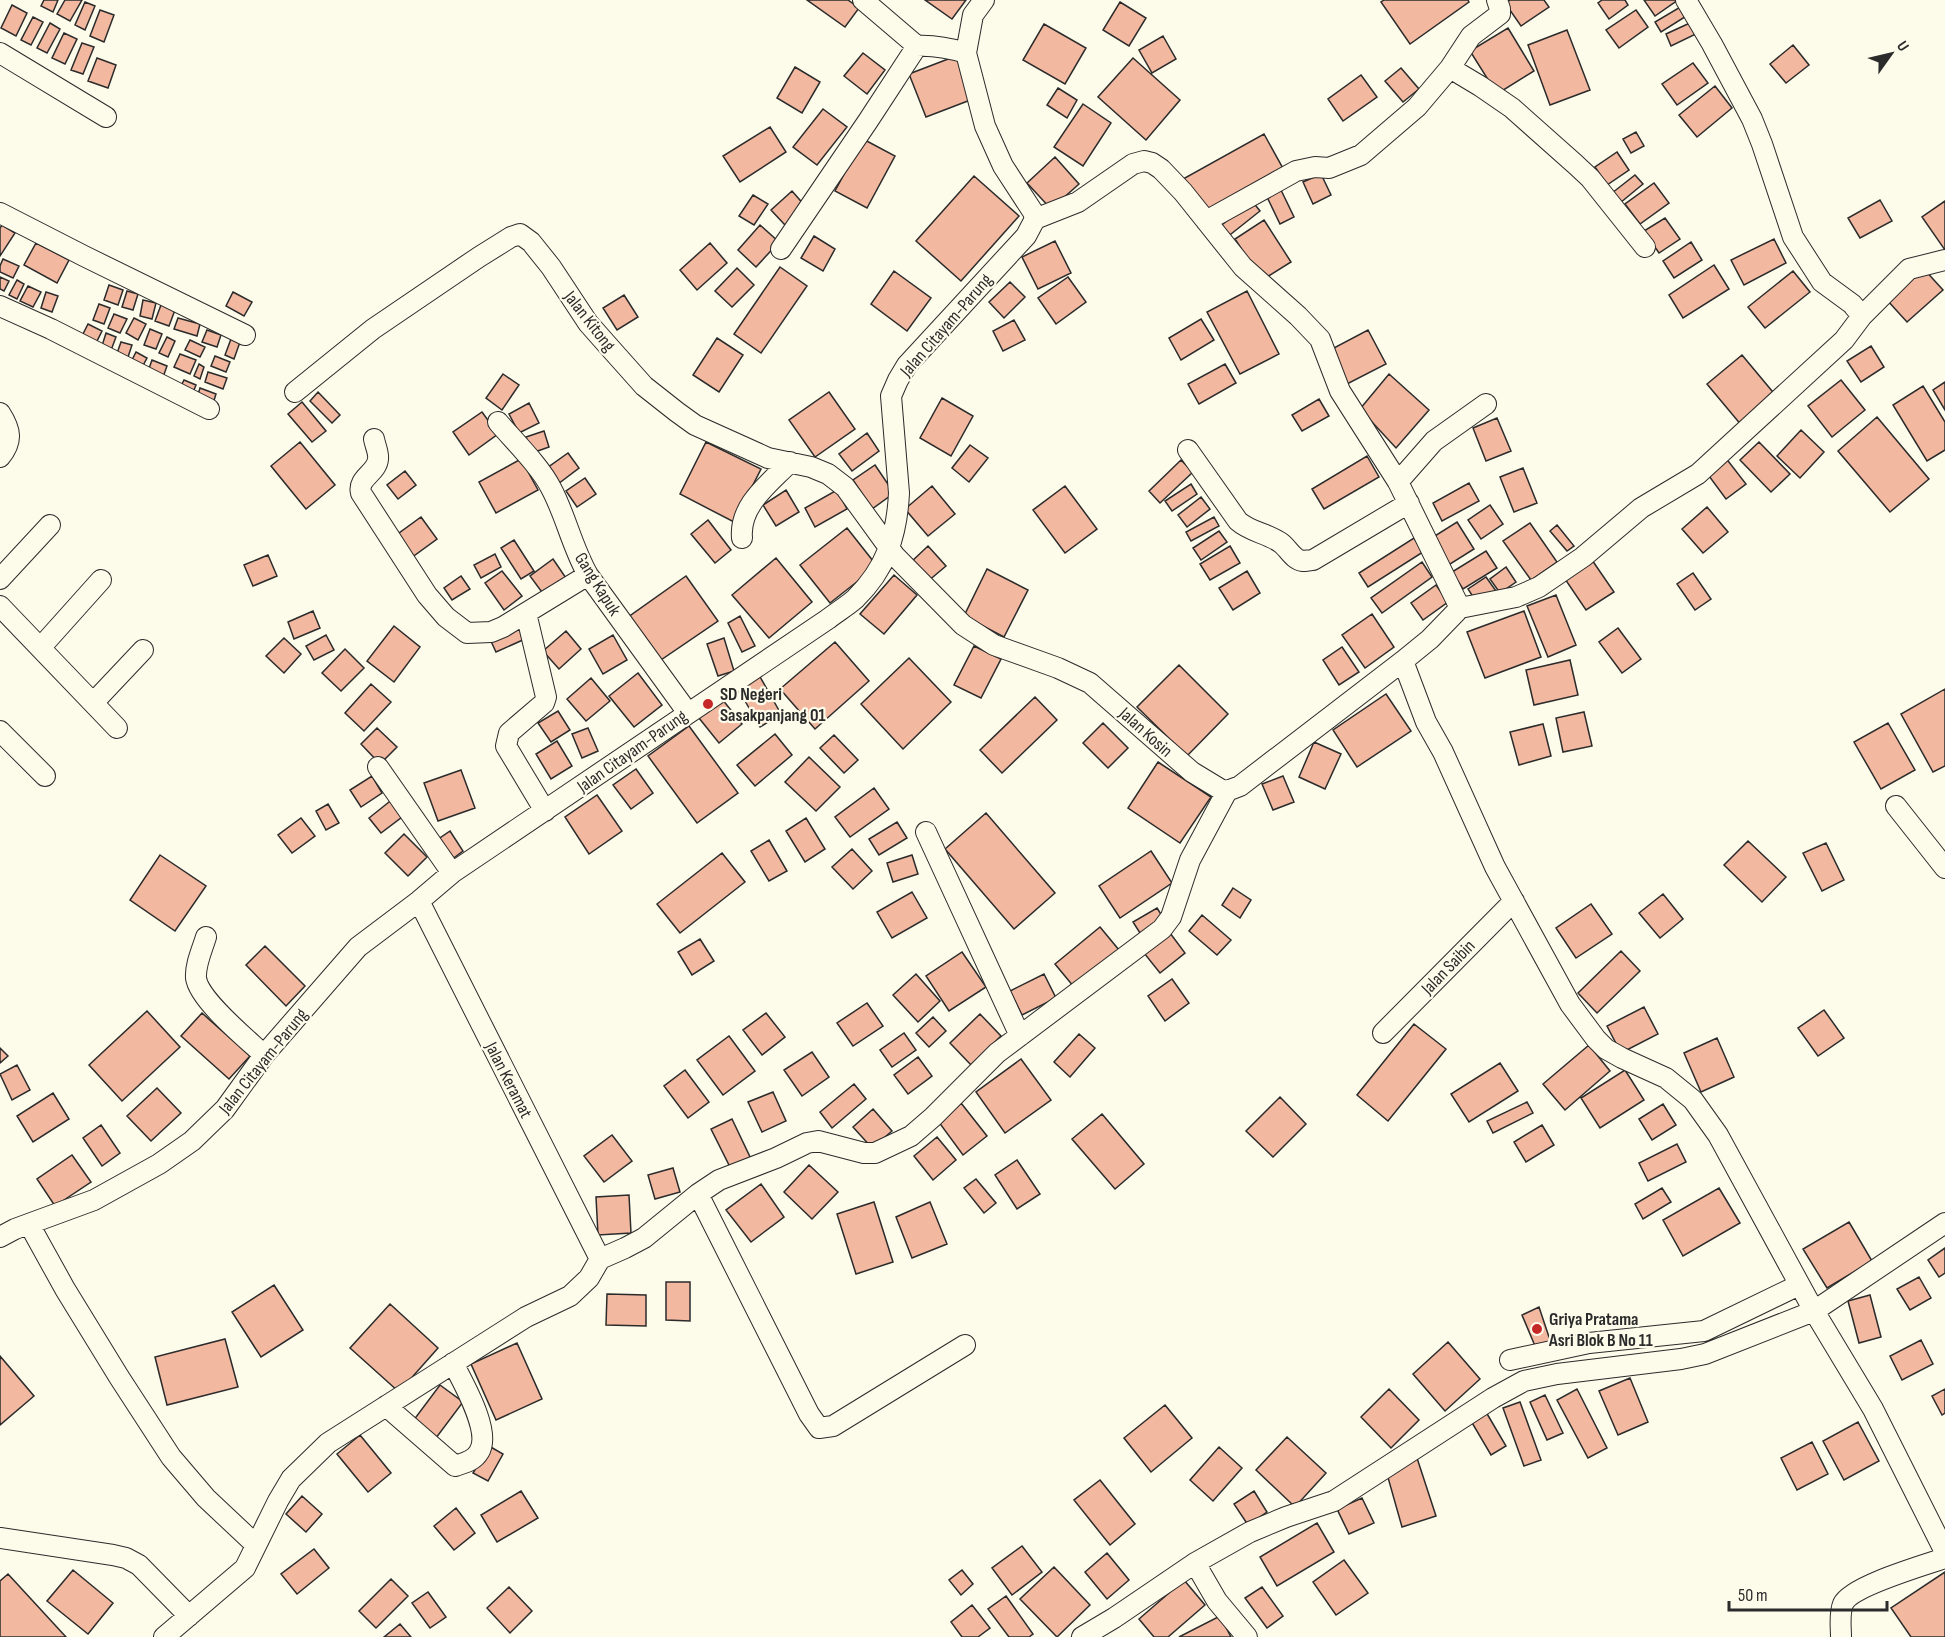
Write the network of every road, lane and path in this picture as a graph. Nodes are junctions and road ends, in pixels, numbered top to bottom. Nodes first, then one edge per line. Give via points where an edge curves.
1 (863, 0) edge
2 (984, 0) edge
3 (1497, 0) edge
4 (1686, 0) edge
5 (917, 46) junction
6 (0, 52) edge
7 (966, 53) junction
8 (1450, 68) junction
9 (106, 117) dead end
10 (0, 213) edge
11 (1035, 219) junction
12 (1206, 221) junction
13 (1645, 247) dead end
14 (781, 249) dead end
15 (1945, 260) edge
16 (0, 306) edge
17 (1862, 316) junction
18 (245, 334) dead end
19 (295, 392) dead end
20 (1486, 404) dead end
21 (209, 409) dead end
22 (0, 413) edge
23 (498, 422) dead end
24 (374, 439) dead end
25 (1188, 450) dead end
26 (0, 457) edge
27 (790, 462) junction
28 (1398, 482) junction
29 (1409, 503) junction
30 (50, 525) dead end
31 (742, 538) dead end
32 (890, 549) junction
33 (588, 575) junction
34 (0, 579) edge
35 (101, 580) dead end
36 (0, 606) edge
37 (1460, 608) junction
38 (526, 613) junction
39 (41, 646) junction
40 (143, 650) dead end
41 (1403, 661) junction
42 (93, 703) junction
43 (688, 713) junction
44 (117, 728) dead end
45 (0, 731) edge
46 (378, 767) dead end
47 (45, 776) dead end
48 (1227, 791) junction
49 (1896, 806) dead end
50 (546, 811) junction
51 (926, 832) dead end
52 (1945, 868) edge
53 (452, 873) junction
54 (1514, 900) junction
55 (419, 901) junction
56 (206, 937) dead end
57 (1383, 1033) dead end
58 (1020, 1036) junction
59 (264, 1055) junction
60 (698, 1194) junction
61 (1945, 1223) edge
62 (29, 1224) junction
63 (0, 1237) edge
64 (600, 1259) junction
65 (1799, 1285) junction
66 (1814, 1311) junction
67 (965, 1345) dead end
68 (1510, 1360) dead end
69 (453, 1363) junction
70 (386, 1406) junction
71 (0, 1538) edge
72 (256, 1545) junction
73 (1945, 1552) edge
74 (1945, 1558) edge
75 (1195, 1563) junction
76 (189, 1616) junction
77 (164, 1637) edge
78 (1082, 1637) edge
79 (1247, 1637) edge
80 (1841, 1637) edge

1 - 5 street
2 - 7 street via 973,15
3 - 8 street via 1500,14 1471,36
4 - 17 street via 1752,119 1793,237 1822,282 1852,303
5 - 7 street via 932,45
5 - 14 street
6 - 9 street
7 - 11 street via 985,126 1003,166
8 - 12 street via 1417,106 1361,155 1329,168 1296,171
8 - 13 street via 1512,108 1575,164
10 - 18 street
11 - 12 street via 1078,202 1127,167 1144,161 1171,178
11 - 32 street, Jalan Citayam-Parung via 1026,236 907,365 898,380 891,396 899,493
12 - 28 street via 1243,267 1316,333 1340,391
15 - 17 street via 1909,269
16 - 21 street
17 - 37 street via 1844,340 1698,474 1641,508 1583,557 1539,587 1516,597
19 - 27 street, Jalan Kitong via 373,329 478,257 520,234 551,267 588,323 644,386 695,424 768,458
20 - 28 street via 1434,441
22 - 26 street via 9,430 8,447
23 - 33 street, Gang Kapuk via 548,480
24 - 38 street via 379,457 362,482 361,493 427,595 446,617 467,633 490,632
25 - 29 street via 1238,521 1276,540 1303,561 1313,560
27 - 31 street via 749,505 741,527
27 - 32 street, Jalan Kitong via 828,474 845,487
28 - 29 street
29 - 37 street
30 - 34 street
32 - 43 street, Jalan Citayam-Parung via 855,599
32 - 48 street, Jalan Kosin via 963,625 994,645 1090,683 1191,772
33 - 38 street
33 - 43 street, Gang Kapuk
35 - 39 street
36 - 39 street
37 - 41 street
38 - 50 street via 546,697 509,733 506,746
39 - 42 street
40 - 42 street
41 - 48 street via 1240,786
41 - 54 street via 1426,722
42 - 44 street
43 - 50 street, Jalan Citayam-Parung
45 - 47 street
46 - 53 street
48 - 58 street via 1190,860 1174,909 1162,929
49 - 52 street
50 - 53 street, Jalan Citayam-Parung
51 - 58 street
53 - 55 street, Jalan Citayam-Parung
54 - 57 street, Jalan Saibin
54 - 65 street via 1570,1004 1596,1039 1622,1058 1666,1078 1693,1100 1718,1135
55 - 59 street, Jalan Citayam-Parung via 358,947
55 - 64 street, Jalan Keramat
56 - 59 street via 196,979 202,993
58 - 60 street via 933,1117 896,1145 864,1153 818,1141 807,1143 719,1180
59 - 62 street, Jalan Citayam-Parung via 225,1109 180,1151 94,1200
60 - 64 street via 644,1238
60 - 67 street via 819,1428 833,1426
61 - 66 street
62 - 63 street, Jalan Citayam-Parung
62 - 72 street via 118,1377 171,1457 206,1498
64 - 69 street via 589,1278 570,1296 526,1317
65 - 66 street
65 - 68 street via 1704,1331 1588,1343
66 - 73 street via 1873,1409
66 - 75 street via 1705,1354 1524,1381 1334,1501 1250,1532
69 - 70 street
69 - 70 street via 483,1430 480,1451 469,1462 455,1466
70 - 72 street via 328,1443 304,1464 291,1479
71 - 76 street via 126,1558 139,1565
72 - 76 street via 245,1568
74 - 80 street via 1853,1593 1843,1603
75 - 78 street
75 - 79 street via 1217,1601
76 - 77 street

